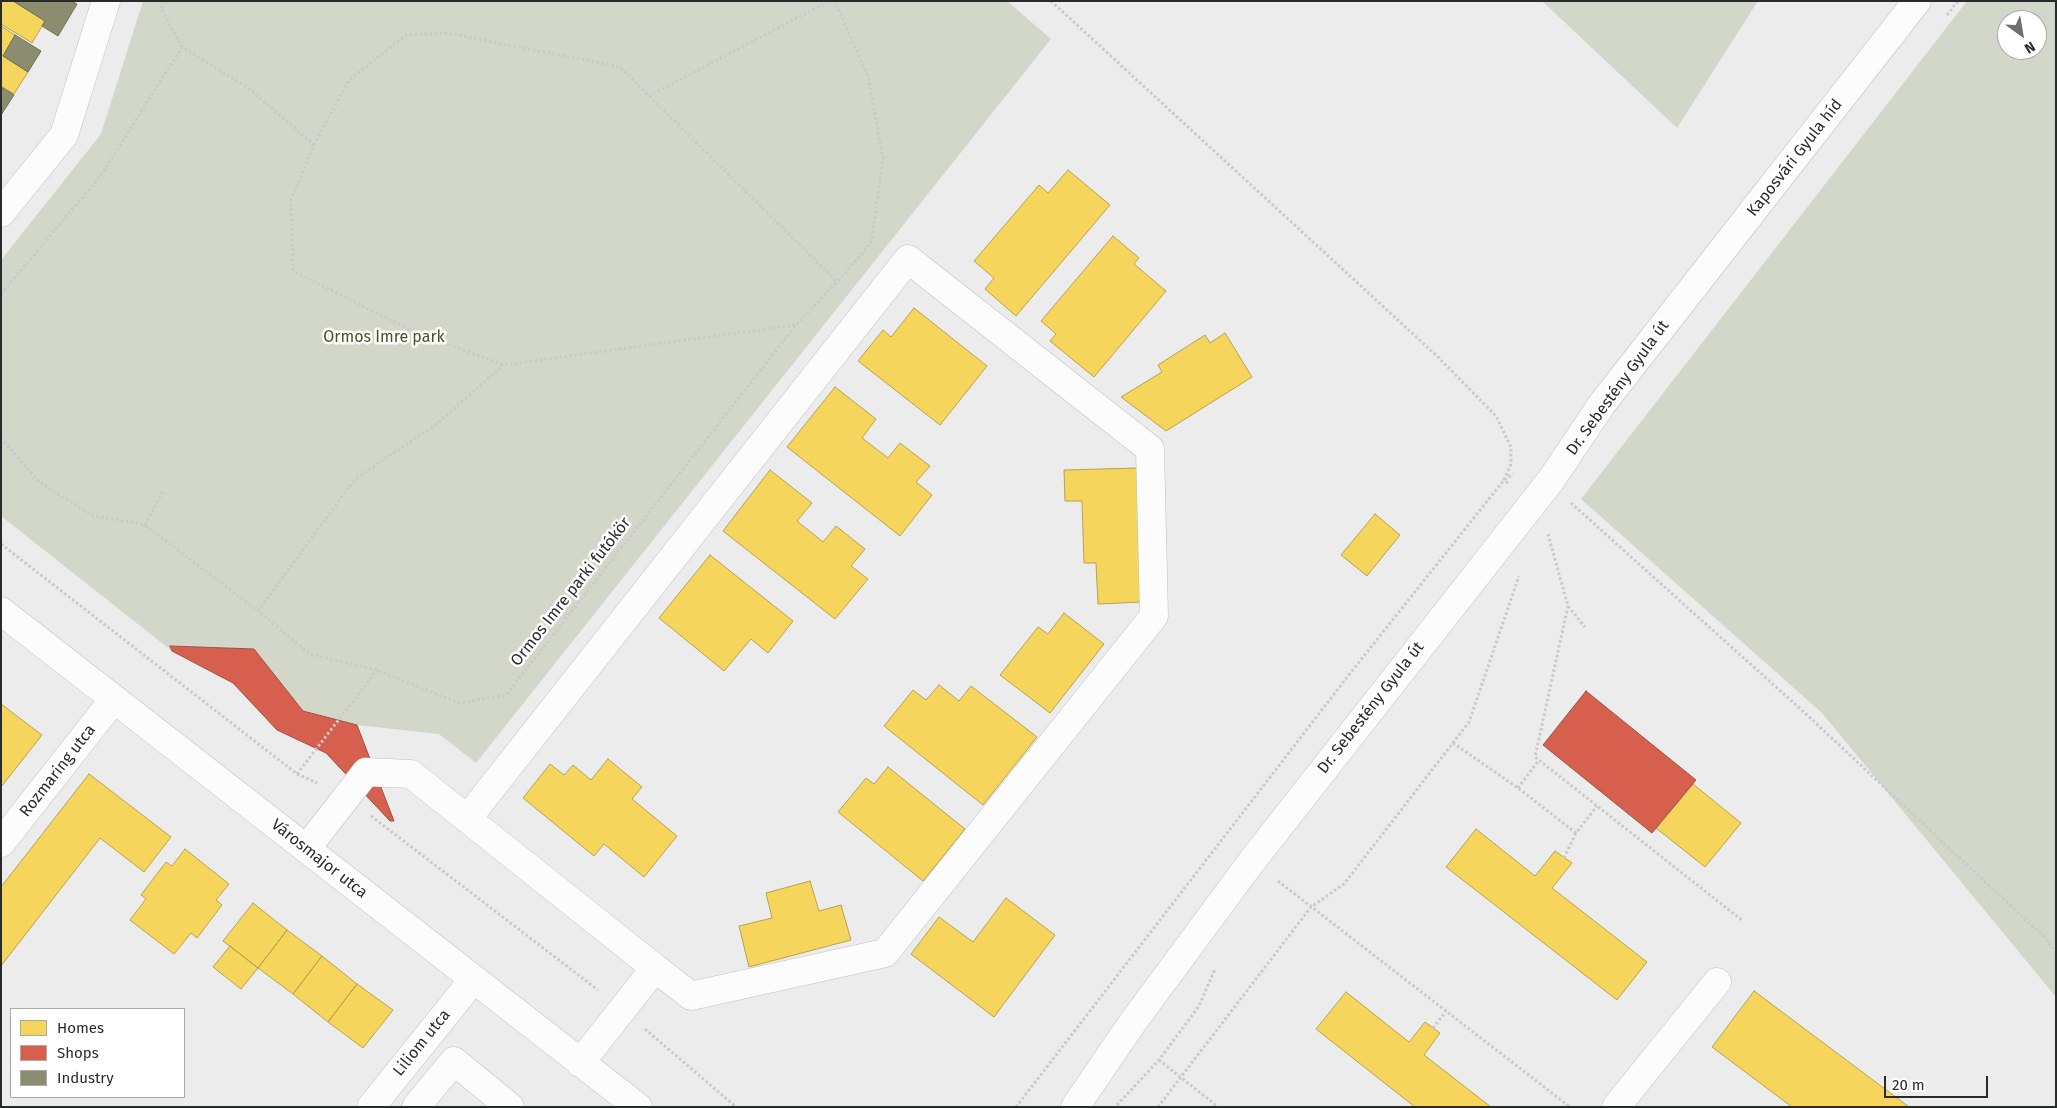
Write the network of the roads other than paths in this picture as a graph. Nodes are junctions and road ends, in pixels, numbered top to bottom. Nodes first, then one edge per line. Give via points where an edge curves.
1 (106, 1) edge
2 (1917, 1) edge
3 (1, 214) edge
4 (1672, 314) joint
5 (1, 610) edge
6 (114, 699) junction
7 (467, 819) junction
8 (1, 843) edge
9 (306, 849) junction
10 (655, 968) junction
11 (473, 980) junction
12 (1717, 982) dead end
13 (580, 1063) junction
14 (371, 1107) edge
15 (416, 1107) edge
16 (510, 1107) edge
17 (638, 1107) edge
18 (1075, 1107) edge
19 (1616, 1107) edge

1 - 3 street via 64,135
2 - 4 street, Kaposvári Gyula híd
4 - 18 street, Dr. Sebestény Gyula út via 1602,404 1551,480 1252,861 1133,1022
5 - 6 street, Városmajor utca
6 - 8 street, Rozmaring utca
6 - 9 street, Városmajor utca
7 - 9 street via 410,774 366,772
7 - 10 street
7 - 10 street via 908,259 1150,449 1154,616 885,953 691,996
9 - 11 street, Városmajor utca
10 - 13 street
11 - 13 street, Városmajor utca
11 - 14 street, Liliom utca
12 - 19 street
13 - 17 street, Városmajor utca
15 - 16 street via 454,1061

